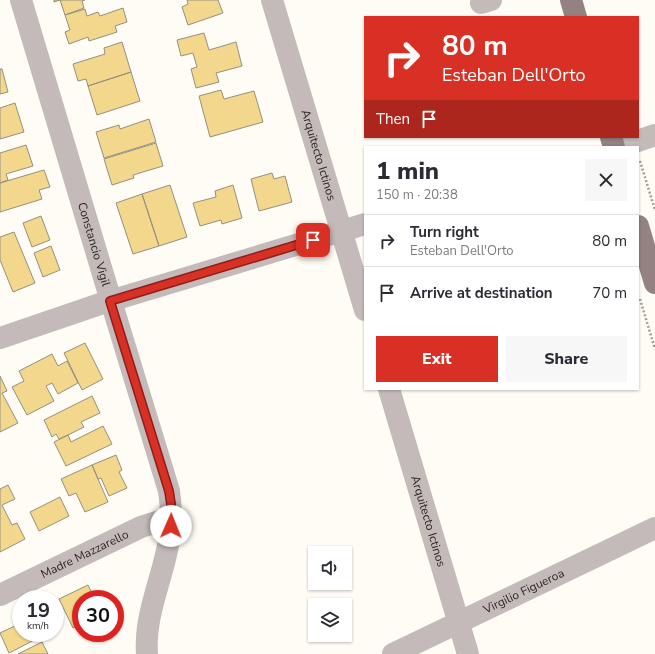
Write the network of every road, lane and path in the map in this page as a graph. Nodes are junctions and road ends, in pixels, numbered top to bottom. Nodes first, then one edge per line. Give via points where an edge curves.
1 (21, 0) edge
2 (272, 0) edge
3 (571, 0) edge
4 (576, 16) edge
5 (655, 136) edge
6 (623, 146) edge
7 (640, 160) dead end
8 (655, 210) edge
9 (364, 224) edge
10 (639, 229) edge
11 (341, 231) junction
12 (655, 283) edge
13 (640, 298) dead end
14 (110, 301) junction
15 (364, 307) edge
16 (0, 338) edge
17 (655, 349) edge
18 (389, 390) edge
19 (172, 518) junction
20 (655, 528) edge
21 (0, 595) edge
22 (459, 622) junction
23 (147, 654) edge
24 (393, 654) edge
25 (468, 654) edge

1 - 14 street, Constancio Vigil
2 - 11 street, Arquitecto Ictinos
3 - 4 main road
5 - 6 street
7 - 8 path
9 - 11 street
10 - 12 main road
11 - 14 street
11 - 15 street, Arquitecto Ictinos
13 - 17 path
14 - 16 street
14 - 19 street, Constancio Vigil via 169,491
18 - 22 street, Arquitecto Ictinos
19 - 21 street, Madre Mazzarello via 141,527
19 - 23 street, Constancio Vigil via 167,550 151,611
20 - 22 street, Virgilio Figueroa
22 - 24 street, Virgilio Figueroa
22 - 25 street, Arquitecto Ictinos

